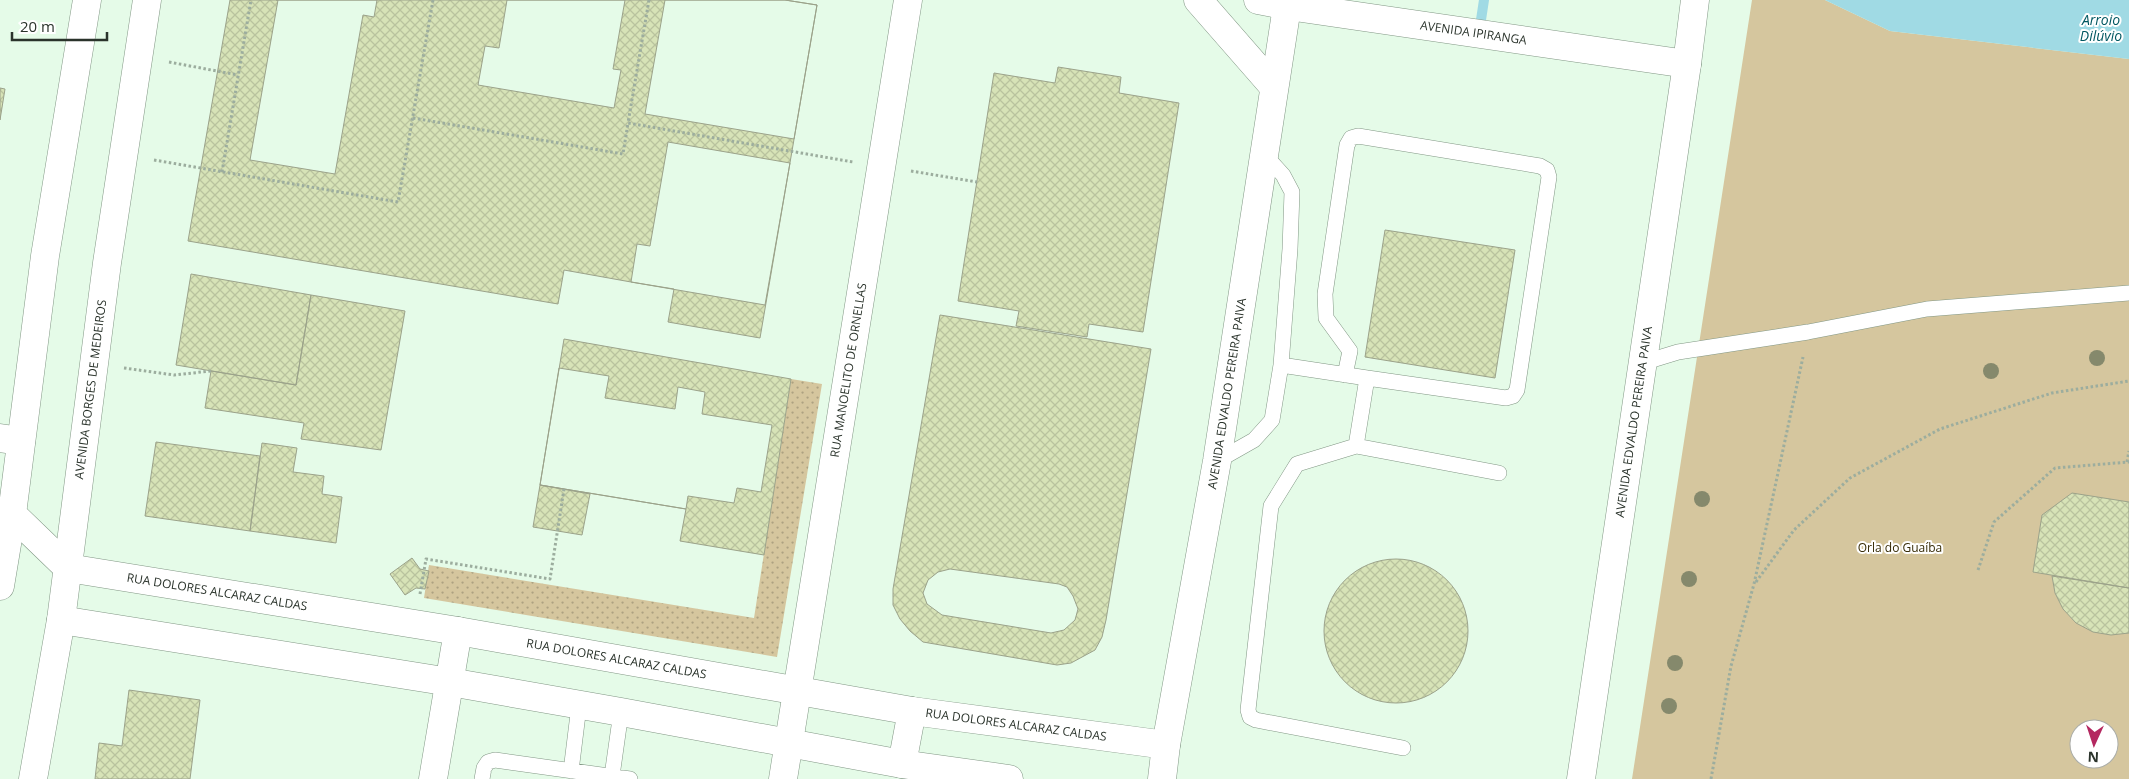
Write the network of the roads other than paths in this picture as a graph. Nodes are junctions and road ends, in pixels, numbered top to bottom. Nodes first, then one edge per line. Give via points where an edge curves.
1 (87, 0) edge
2 (147, 0) edge
3 (908, 0) edge
4 (1198, 0) edge
5 (1258, 0) edge
6 (1288, 3) edge
7 (1695, 4) edge
8 (1688, 64) junction
9 (1274, 87) junction
10 (1264, 154) junction
11 (2129, 293) edge
12 (1642, 363) junction
13 (1281, 365) junction
14 (1345, 375) junction
15 (1367, 378) junction
16 (11, 440) edge
17 (1356, 446) junction
18 (1217, 461) junction
19 (1499, 473) dead end
20 (12, 514) junction
21 (68, 568) junction
22 (0, 586) edge
23 (61, 620) junction
24 (458, 630) junction
25 (450, 682) junction
26 (797, 691) junction
27 (579, 706) junction
28 (912, 711) junction
29 (621, 712) junction
30 (789, 742) junction
31 (1166, 745) junction
32 (1403, 748) dead end
33 (902, 764) junction
34 (571, 771) junction
35 (611, 778) edge
36 (33, 779) edge
37 (433, 779) edge
38 (482, 779) edge
39 (630, 779) edge
40 (783, 779) edge
41 (1008, 779) edge
42 (1162, 779) edge
43 (1581, 779) edge

1 - 16 main road via 46,256
2 - 21 main road, AVENIDA BORGES DE MEDEIROS
3 - 26 main road, RUA MANOELITO DE ORNELLAS
4 - 9 main road
5 - 6 main road, AVENIDA IPIRANGA
6 - 8 main road, AVENIDA IPIRANGA
6 - 9 main road, AVENIDA EDVALDO PEREIRA PAIVA
7 - 8 main road, AVENIDA EDVALDO PEREIRA PAIVA
8 - 12 main road, AVENIDA EDVALDO PEREIRA PAIVA
9 - 10 main road, AVENIDA EDVALDO PEREIRA PAIVA
10 - 13 lane via 1283,175 1292,192
10 - 18 main road, AVENIDA EDVALDO PEREIRA PAIVA
11 - 12 lane via 1927,309 1678,352
12 - 43 main road, AVENIDA EDVALDO PEREIRA PAIVA
13 - 14 lane
13 - 18 lane via 1272,420 1254,440
14 - 15 lane
14 - 15 lane via 1350,351 1326,318 1325,294 1346,145 1350,138 1358,136 1531,164 1547,170 1549,177 1517,390 1513,396 1506,398
15 - 17 lane
16 - 20 main road
17 - 19 lane
17 - 32 lane via 1297,464 1271,506 1248,710 1250,717 1256,720
18 - 31 main road, AVENIDA EDVALDO PEREIRA PAIVA
20 - 21 main road
20 - 22 main road
21 - 23 main road, AVENIDA BORGES DE MEDEIROS
21 - 24 main road, RUA DOLORES ALCARAZ CALDAS
23 - 25 main road
23 - 36 main road, AVENIDA BORGES DE MEDEIROS
24 - 25 main road
24 - 26 main road, RUA DOLORES ALCARAZ CALDAS
25 - 27 main road
25 - 37 main road
26 - 28 main road, RUA DOLORES ALCARAZ CALDAS
26 - 30 main road, RUA MANOELITO DE ORNELLAS
27 - 29 main road
27 - 34 lane
28 - 31 main road, RUA DOLORES ALCARAZ CALDAS
28 - 33 main road
29 - 30 main road
29 - 35 lane
30 - 33 main road
30 - 40 main road, RUA MANOELITO DE ORNELLAS
31 - 42 main road, AVENIDA EDVALDO PEREIRA PAIVA
33 - 41 main road
34 - 35 lane
34 - 38 lane via 495,760 488,762
35 - 39 lane

